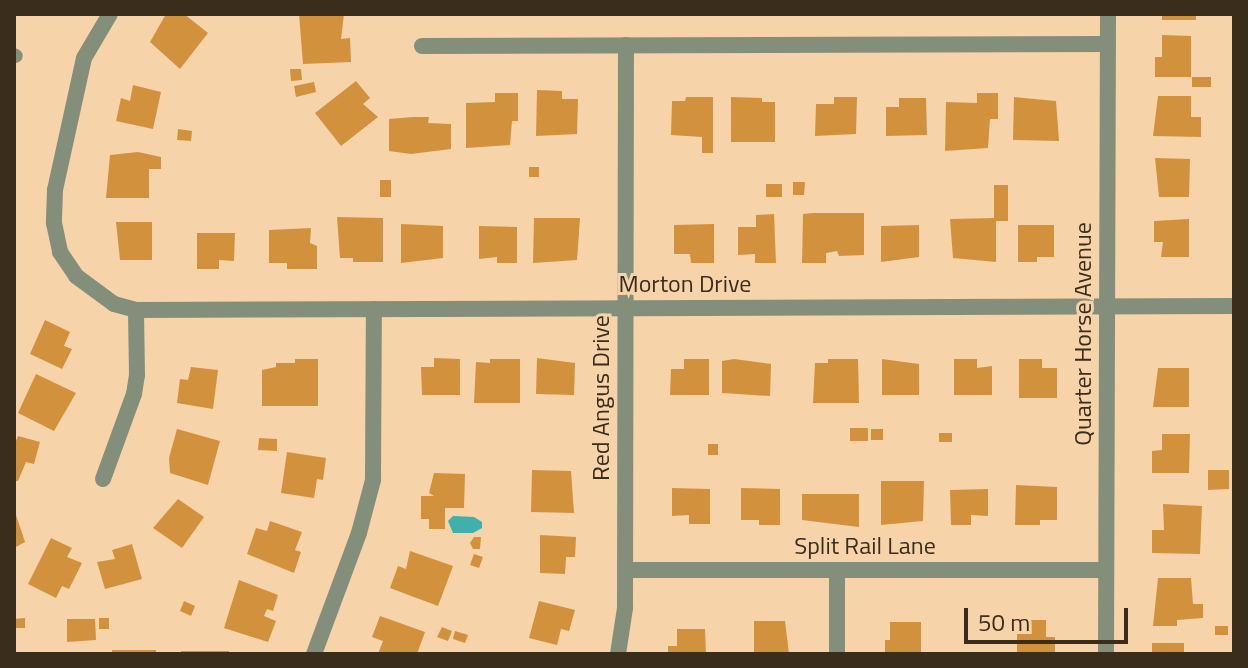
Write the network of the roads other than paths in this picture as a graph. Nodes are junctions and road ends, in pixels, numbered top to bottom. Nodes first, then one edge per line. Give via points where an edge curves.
1 (110, 14) edge
2 (1108, 14) edge
3 (1108, 44) junction
4 (626, 45) junction
5 (422, 46) dead end
6 (1107, 306) junction
7 (1234, 306) edge
8 (625, 308) junction
9 (374, 309) junction
10 (136, 310) junction
11 (103, 479) dead end
12 (625, 570) junction
13 (837, 570) junction
14 (1106, 570) junction
15 (314, 654) edge
16 (618, 654) edge
17 (837, 654) edge
18 (1106, 654) edge

1 - 10 street via 84,58 55,190 54,223 60,252 76,276 114,304
2 - 3 street, Quarter Horse Avenue
3 - 4 street
3 - 6 street, Quarter Horse Avenue
4 - 5 street
4 - 8 street, Red Angus Drive
6 - 7 street, Morton Drive
6 - 8 street, Morton Drive
6 - 14 street, Quarter Horse Avenue
8 - 9 street, Morton Drive
8 - 12 street, Red Angus Drive
9 - 10 street, Morton Drive
9 - 15 street via 373,480
10 - 11 street via 134,394
12 - 13 street, Split Rail Lane
12 - 16 street, Red Angus Drive
13 - 14 street, Split Rail Lane
13 - 17 street
14 - 18 street, Quarter Horse Avenue

